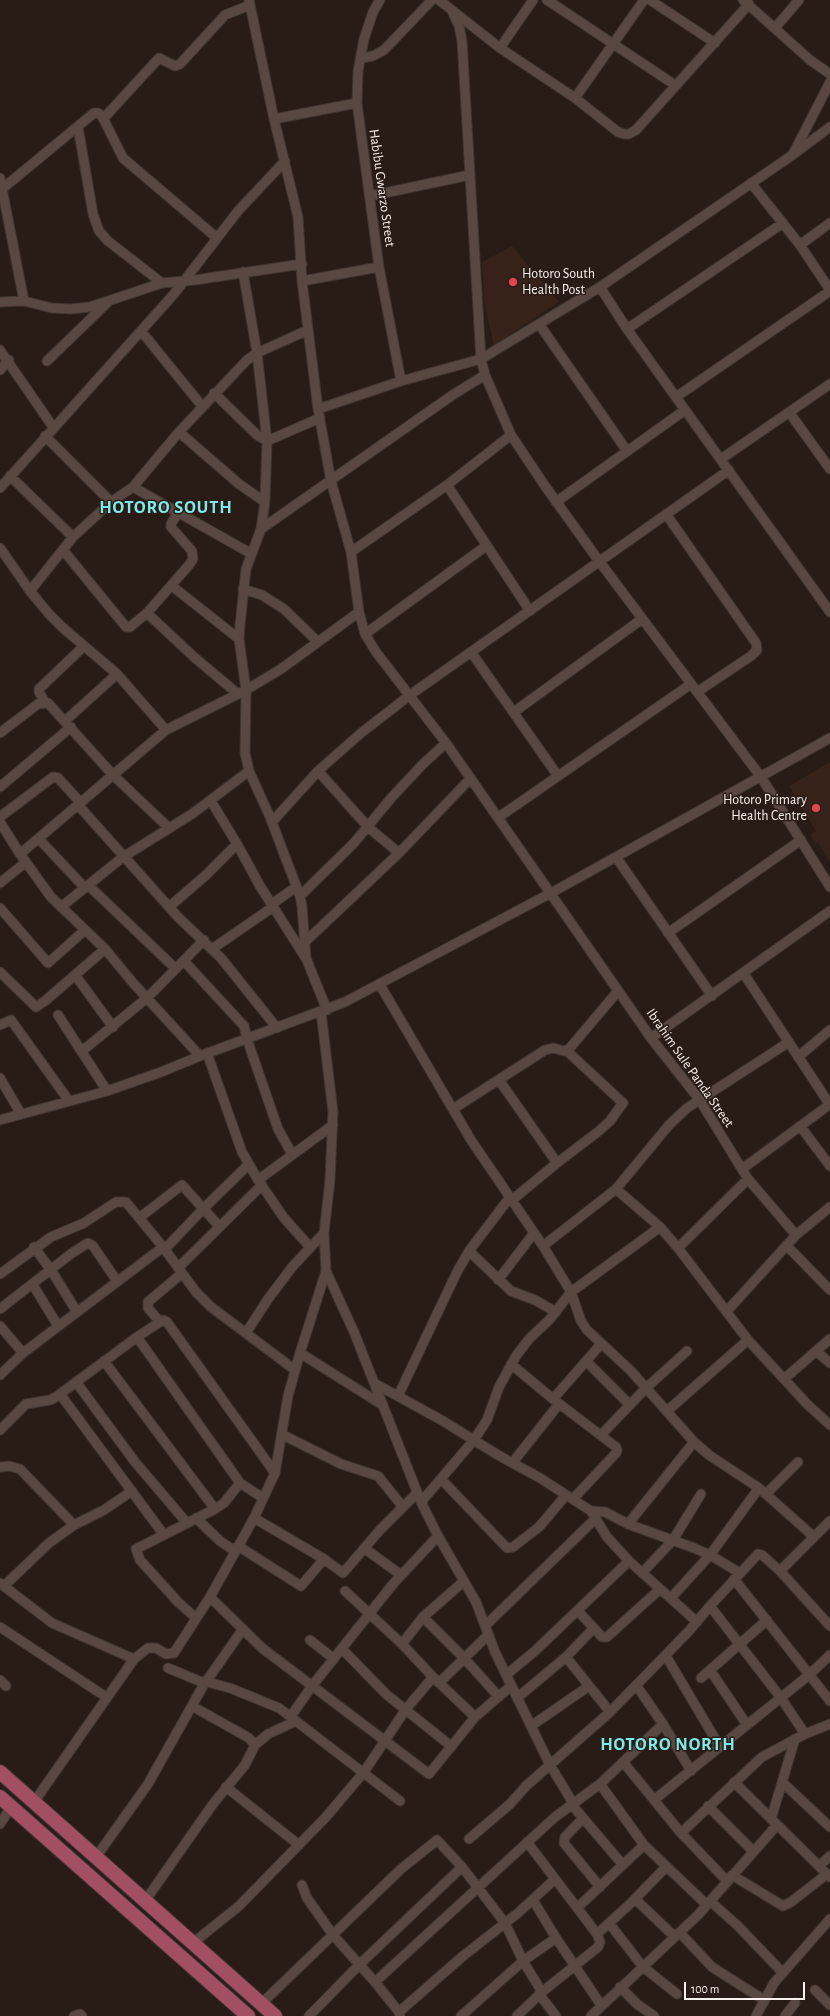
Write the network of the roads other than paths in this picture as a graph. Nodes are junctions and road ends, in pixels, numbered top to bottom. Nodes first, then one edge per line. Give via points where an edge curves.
1 (380, 0) edge
2 (432, 0) edge
3 (439, 0) edge
4 (533, 0) edge
5 (547, 0) edge
6 (644, 0) edge
7 (650, 0) edge
8 (799, 0) edge
9 (249, 2) edge
10 (746, 2) edge
11 (452, 11) junction
12 (775, 28) junction
13 (613, 43) junction
14 (714, 43) junction
15 (500, 48) junction
16 (361, 58) junction
17 (830, 74) edge
18 (830, 82) edge
19 (675, 85) junction
20 (575, 98) junction
21 (357, 103) junction
22 (103, 119) junction
23 (274, 119) junction
24 (78, 127) junction
25 (830, 127) edge
26 (791, 156) junction
27 (285, 161) junction
28 (470, 175) junction
29 (0, 178) edge
30 (751, 183) junction
31 (2, 189) junction
32 (370, 196) junction
33 (783, 223) junction
34 (830, 223) edge
35 (217, 238) junction
36 (800, 245) junction
37 (302, 264) junction
38 (379, 267) junction
39 (243, 272) junction
40 (184, 280) junction
41 (302, 281) junction
42 (162, 283) junction
43 (600, 287) junction
44 (830, 290) edge
45 (24, 301) junction
46 (109, 301) junction
47 (0, 302) edge
48 (539, 324) junction
49 (627, 329) junction
50 (308, 330) junction
51 (140, 331) junction
52 (0, 350) edge
53 (257, 353) junction
54 (481, 359) junction
55 (8, 360) junction
56 (47, 361) dead end
57 (0, 370) edge
58 (486, 375) junction
59 (401, 381) junction
60 (830, 384) edge
61 (214, 393) junction
62 (676, 397) junction
63 (202, 406) junction
64 (685, 410) junction
65 (789, 412) junction
66 (319, 413) junction
67 (54, 427) junction
68 (178, 432) junction
69 (511, 434) junction
70 (45, 436) junction
71 (267, 441) junction
72 (627, 450) junction
73 (721, 459) junction
74 (830, 469) edge
75 (729, 470) junction
76 (10, 476) junction
77 (331, 481) junction
78 (447, 485) junction
79 (133, 487) junction
80 (0, 488) edge
81 (111, 502) junction
82 (265, 502) junction
83 (556, 502) junction
84 (178, 513) junction
85 (666, 514) junction
86 (261, 530) junction
87 (73, 537) junction
88 (486, 546) junction
89 (63, 550) junction
90 (351, 552) junction
91 (1, 553) edge
92 (250, 553) junction
93 (599, 561) junction
94 (172, 586) junction
95 (243, 589) junction
96 (30, 591) junction
97 (530, 611) junction
98 (359, 612) junction
99 (830, 612) edge
100 (148, 613) junction
101 (642, 619) junction
102 (365, 634) junction
103 (239, 639) junction
104 (317, 641) junction
105 (84, 646) junction
106 (471, 652) junction
107 (117, 674) junction
108 (691, 684) junction
109 (242, 692) junction
110 (697, 692) junction
111 (410, 695) junction
112 (45, 702) junction
113 (514, 712) junction
114 (68, 724) junction
115 (166, 730) junction
116 (0, 733) edge
117 (830, 738) edge
118 (446, 743) junction
119 (249, 771) junction
120 (318, 771) junction
121 (113, 775) junction
122 (558, 776) junction
123 (761, 777) junction
124 (470, 779) junction
125 (0, 788) edge
126 (211, 801) junction
127 (79, 804) junction
128 (0, 817) edge
129 (499, 817) junction
130 (0, 822) edge
131 (272, 822) junction
132 (169, 828) junction
133 (369, 828) junction
134 (39, 839) junction
135 (801, 840) junction
136 (237, 844) junction
137 (399, 853) junction
138 (20, 854) junction
139 (123, 857) junction
140 (616, 857) junction
141 (26, 862) junction
142 (0, 883) edge
143 (830, 886) edge
144 (86, 887) junction
145 (296, 887) junction
146 (551, 893) junction
147 (300, 896) junction
148 (272, 905) junction
149 (61, 907) junction
150 (170, 907) junction
151 (0, 908) edge
152 (830, 911) edge
153 (85, 930) junction
154 (668, 933) junction
155 (204, 940) junction
156 (305, 942) junction
157 (105, 949) junction
158 (212, 949) junction
159 (306, 958) junction
160 (184, 961) junction
161 (176, 969) junction
162 (0, 972) edge
163 (744, 974) junction
164 (75, 975) junction
165 (380, 985) junction
166 (618, 990) junction
167 (712, 996) junction
168 (147, 998) junction
169 (324, 1011) junction
170 (58, 1015) dead end
171 (0, 1025) edge
172 (113, 1027) junction
173 (277, 1028) junction
174 (830, 1030) edge
175 (651, 1038) junction
176 (247, 1039) junction
177 (788, 1042) junction
178 (82, 1051) junction
179 (567, 1051) junction
180 (203, 1054) junction
181 (798, 1057) junction
182 (0, 1078) edge
183 (499, 1080) junction
184 (107, 1091) junction
185 (698, 1100) junction
186 (69, 1101) junction
187 (830, 1105) edge
188 (453, 1109) junction
189 (21, 1114) junction
190 (0, 1120) edge
191 (333, 1125) junction
192 (800, 1126) junction
193 (292, 1154) junction
194 (557, 1162) junction
195 (249, 1164) junction
196 (830, 1166) edge
197 (742, 1170) junction
198 (748, 1180) junction
199 (260, 1182) junction
200 (616, 1189) junction
201 (511, 1198) junction
202 (830, 1207) edge
203 (203, 1209) junction
204 (139, 1218) junction
205 (219, 1226) junction
206 (660, 1227) junction
207 (324, 1233) junction
208 (534, 1233) junction
209 (796, 1235) junction
210 (543, 1246) junction
211 (787, 1246) junction
212 (34, 1247) junction
213 (310, 1247) junction
214 (164, 1248) junction
215 (678, 1248) junction
216 (469, 1252) junction
217 (51, 1270) junction
218 (180, 1271) junction
219 (326, 1271) junction
220 (0, 1274) edge
221 (498, 1280) junction
222 (117, 1281) junction
223 (33, 1285) junction
224 (828, 1285) edge
225 (571, 1292) junction
226 (0, 1310) edge
227 (727, 1311) junction
228 (77, 1312) junction
229 (556, 1312) junction
230 (160, 1322) junction
231 (0, 1326) edge
232 (58, 1326) junction
233 (246, 1333) junction
234 (137, 1337) junction
235 (830, 1339) edge
236 (748, 1340) junction
237 (600, 1344) junction
238 (687, 1351) dead end
239 (816, 1351) junction
240 (23, 1353) junction
241 (300, 1353) junction
242 (104, 1361) junction
243 (586, 1361) junction
244 (830, 1363) edge
245 (511, 1364) junction
246 (295, 1370) junction
247 (0, 1375) edge
248 (784, 1378) junction
249 (76, 1382) junction
250 (374, 1383) junction
251 (646, 1388) junction
252 (60, 1394) junction
253 (398, 1396) junction
254 (556, 1401) junction
255 (381, 1404) junction
256 (630, 1405) junction
257 (667, 1411) junction
258 (830, 1425) edge
259 (0, 1430) edge
260 (282, 1435) junction
261 (601, 1435) junction
262 (474, 1440) junction
263 (694, 1442) junction
264 (513, 1462) junction
265 (798, 1462) dead end
266 (0, 1467) edge
267 (275, 1473) junction
268 (441, 1479) junction
269 (240, 1483) junction
270 (132, 1491) junction
271 (762, 1491) junction
272 (701, 1494) dead end
273 (569, 1497) junction
274 (264, 1498) junction
275 (419, 1498) junction
276 (404, 1507) junction
277 (215, 1509) junction
278 (593, 1515) junction
279 (196, 1518) junction
280 (254, 1518) junction
281 (830, 1521) edge
282 (187, 1523) junction
283 (628, 1524) junction
284 (74, 1525) junction
285 (164, 1535) junction
286 (438, 1536) junction
287 (813, 1536) junction
288 (673, 1540) junction
289 (237, 1548) junction
290 (364, 1548) junction
291 (710, 1555) junction
292 (324, 1559) junction
293 (629, 1561) junction
294 (780, 1571) junction
295 (642, 1573) junction
296 (401, 1575) junction
297 (737, 1576) junction
298 (463, 1582) junction
299 (2, 1585) edge
300 (660, 1589) junction
301 (345, 1591) dead end
302 (210, 1597) junction
303 (671, 1598) junction
304 (710, 1606) junction
305 (578, 1611) junction
306 (370, 1613) junction
307 (423, 1617) junction
308 (196, 1618) junction
309 (766, 1620) junction
310 (697, 1622) junction
311 (830, 1626) edge
312 (0, 1627) edge
313 (243, 1629) junction
314 (593, 1629) junction
315 (487, 1630) junction
316 (310, 1640) dead end
317 (402, 1644) junction
318 (739, 1644) junction
319 (342, 1649) junction
320 (830, 1655) edge
321 (666, 1656) junction
322 (566, 1657) junction
323 (464, 1658) junction
324 (134, 1659) junction
325 (334, 1659) junction
326 (168, 1668) dead end
327 (710, 1670) junction
328 (506, 1675) junction
329 (809, 1675) junction
330 (701, 1678) dead end
331 (436, 1680) junction
332 (204, 1683) junction
333 (636, 1685) junction
334 (312, 1686) junction
335 (511, 1686) junction
336 (589, 1686) junction
337 (106, 1697) junction
338 (499, 1697) junction
339 (517, 1698) junction
340 (781, 1698) junction
341 (830, 1702) edge
342 (192, 1706) junction
343 (406, 1709) junction
344 (610, 1712) junction
345 (475, 1717) junction
346 (293, 1719) junction
347 (663, 1724) junction
348 (830, 1724) edge
349 (747, 1725) junction
350 (531, 1726) junction
351 (805, 1734) junction
352 (795, 1739) junction
353 (384, 1741) junction
354 (255, 1745) junction
355 (451, 1746) junction
356 (720, 1747) junction
357 (623, 1762) junction
358 (550, 1765) junction
359 (691, 1771) junction
360 (0, 1772) edge
361 (364, 1772) junction
362 (734, 1782) junction
363 (782, 1782) junction
364 (600, 1784) junction
365 (226, 1787) junction
366 (0, 1797) edge
367 (654, 1800) junction
368 (400, 1801) dead end
369 (34, 1802) junction
370 (572, 1805) junction
371 (708, 1806) junction
372 (11, 1807) junction
373 (583, 1818) junction
374 (774, 1822) junction
375 (0, 1824) edge
376 (830, 1827) edge
377 (681, 1833) junction
378 (469, 1839) dead end
379 (527, 1842) junction
380 (644, 1844) junction
381 (299, 1845) junction
382 (753, 1851) junction
383 (830, 1856) edge
384 (96, 1857) junction
385 (623, 1865) junction
386 (819, 1866) junction
387 (462, 1867) junction
388 (666, 1867) junction
389 (828, 1875) edge
390 (729, 1878) junction
391 (556, 1879) junction
392 (302, 1885) dead end
393 (478, 1887) junction
394 (600, 1887) junction
395 (635, 1899) junction
396 (533, 1900) junction
397 (145, 1901) junction
398 (709, 1903) junction
399 (577, 1908) junction
400 (830, 1919) edge
401 (505, 1923) junction
402 (609, 1923) junction
403 (597, 1934) junction
404 (333, 1935) junction
405 (677, 1935) junction
406 (556, 1938) junction
407 (193, 1943) junction
408 (523, 1961) junction
409 (360, 1964) junction
410 (574, 1966) junction
411 (643, 1967) junction
412 (783, 1973) junction
413 (375, 1982) junction
414 (620, 1987) junction
415 (814, 1990) dead end
416 (540, 1993) junction
417 (677, 1994) dead end
418 (764, 2000) junction
419 (795, 2003) dead end
420 (261, 2004) junction
421 (830, 2004) edge
422 (601, 2005) junction
423 (399, 2014) edge
424 (74, 2016) edge
425 (82, 2016) edge
426 (248, 2016) edge
427 (275, 2016) edge
428 (309, 2016) edge
429 (461, 2016) edge
430 (517, 2016) edge
431 (556, 2016) edge
432 (591, 2016) edge
433 (653, 2016) edge
434 (756, 2016) edge
435 (785, 2016) edge

1 - 16 street, Habibu Gwarzo Street via 364,39
2 - 16 street via 384,50 373,56
3 - 11 street
4 - 15 street
5 - 13 street
6 - 13 street
7 - 14 street
8 - 12 street
9 - 22 street via 225,15 180,64 175,66 159,58
9 - 23 street, Ibrahim Sule Panda Street
10 - 12 street
10 - 14 street
11 - 15 street
11 - 28 street via 462,41
12 - 17 street via 810,60
13 - 19 street
13 - 20 street
14 - 19 street
15 - 20 street
16 - 21 street, Habibu Gwarzo Street
18 - 26 street
19 - 20 street via 636,130 629,134 618,132
21 - 23 street
21 - 32 street, Habibu Gwarzo Street
22 - 24 street via 98,113 94,113
22 - 35 street via 124,158
23 - 27 street, Ibrahim Sule Panda Street
24 - 31 street
24 - 42 street via 96,227 108,241
25 - 26 street
26 - 30 street
27 - 35 street via 238,211
27 - 37 street, Ibrahim Sule Panda Street via 298,217
28 - 32 street
28 - 54 street
29 - 31 street
30 - 33 street
30 - 43 street
31 - 45 street
32 - 38 street, Habibu Gwarzo Street
33 - 36 street
33 - 49 street
34 - 36 street
35 - 40 street
36 - 44 street
37 - 39 street
37 - 41 street, Ibrahim Sule Panda Street
38 - 41 street
38 - 59 street, Habibu Gwarzo Street
39 - 40 street
39 - 53 street
40 - 42 street
40 - 51 street
41 - 50 street, Ibrahim Sule Panda Street
42 - 46 street
43 - 48 street
43 - 49 street
44 - 62 street
45 - 46 street via 52,308 70,309 90,307
45 - 47 street
46 - 56 street
48 - 54 street
48 - 72 street
49 - 62 street
50 - 53 street
50 - 66 street, Ibrahim Sule Panda Street
51 - 63 street
51 - 67 street
52 - 55 street
53 - 61 street
53 - 71 street
54 - 58 street
54 - 59 street
55 - 57 street
55 - 67 street
58 - 69 street
58 - 77 street via 454,394
59 - 66 street
60 - 65 street
61 - 63 street
61 - 71 street via 257,435
62 - 64 street
63 - 68 street
64 - 72 street
64 - 73 street
65 - 73 street
65 - 74 street
66 - 71 street
66 - 77 street, Ibrahim Sule Panda Street
67 - 70 street
68 - 79 street
68 - 82 street
69 - 78 street
69 - 83 street
70 - 76 street
70 - 81 street
71 - 82 street
72 - 83 street
73 - 75 street
75 - 85 street
75 - 99 street
76 - 80 street
76 - 87 street
77 - 86 street
77 - 90 street, Ibrahim Sule Panda Street
78 - 88 street
78 - 90 street
79 - 81 street
79 - 84 street
81 - 87 street
82 - 86 street
83 - 93 street
84 - 92 street
84 - 94 street via 170,528 192,551 192,559
85 - 93 street
85 - 110 street via 756,643 757,650 751,656
86 - 92 street
87 - 89 street
88 - 97 street
88 - 102 street
89 - 96 street
89 - 100 street via 126,627 134,625
90 - 98 street, Ibrahim Sule Panda Street
91 - 96 street
92 - 95 street
93 - 97 street
93 - 101 street
94 - 100 street
94 - 103 street
95 - 103 street
95 - 104 street via 262,595 284,609
96 - 105 street via 62,627
97 - 106 street
98 - 102 street, Ibrahim Sule Panda Street
98 - 104 street
100 - 109 street via 194,657
101 - 108 street
101 - 113 street
102 - 111 street, Ibrahim Sule Panda Street
103 - 109 street
104 - 109 street via 281,669
105 - 107 street
105 - 112 street via 39,689
106 - 111 street
106 - 113 street
107 - 114 street
107 - 115 street
108 - 110 street
108 - 122 street
109 - 115 street
109 - 119 street via 245,753
110 - 123 street
111 - 118 street, Ibrahim Sule Panda Street
111 - 120 street
112 - 114 street
112 - 116 street via 38,704
113 - 122 street
114 - 121 street
114 - 125 street
115 - 121 street
117 - 123 street
118 - 124 street, Ibrahim Sule Panda Street
118 - 133 street via 392,797
119 - 126 street
119 - 131 street
120 - 131 street
120 - 133 street
121 - 127 street
121 - 132 street
122 - 129 street
123 - 135 street
123 - 140 street
124 - 129 street, Ibrahim Sule Panda Street
124 - 137 street
126 - 132 street
126 - 136 street
127 - 128 street via 58,778 53,778
127 - 134 street
127 - 139 street
129 - 146 street, Ibrahim Sule Panda Street
130 - 138 street
131 - 145 street
132 - 139 street
133 - 137 street
133 - 147 street
134 - 138 street
134 - 144 street
135 - 143 street
135 - 154 street
136 - 148 street
136 - 150 street
137 - 156 street
138 - 141 street
139 - 144 street
139 - 150 street
140 - 146 street
140 - 154 street
141 - 142 street
141 - 149 street
144 - 149 street
144 - 161 street
145 - 147 street
145 - 148 street
146 - 165 street
146 - 166 street, Ibrahim Sule Panda Street
147 - 156 street
148 - 158 street
148 - 159 street
149 - 153 street
150 - 155 street
151 - 153 street via 48,963
152 - 163 street
153 - 157 street
154 - 167 street
155 - 158 street
155 - 160 street
156 - 159 street
157 - 164 street
157 - 168 street
158 - 173 street
159 - 169 street
160 - 161 street
160 - 176 street via 242,1022
161 - 168 street
162 - 164 street via 36,1007
163 - 167 street
163 - 177 street
164 - 172 street
165 - 169 street
165 - 188 street
166 - 175 street, Ibrahim Sule Panda Street
166 - 179 street
167 - 175 street
168 - 172 street
168 - 180 street
169 - 173 street
169 - 191 street
170 - 178 street
171 - 186 street via 11,1020
172 - 178 street
173 - 176 street
174 - 181 street
175 - 185 street, Ibrahim Sule Panda Street
176 - 180 street
176 - 193 street via 278,1129
177 - 181 street
177 - 185 street
178 - 184 street
179 - 183 street via 549,1048
179 - 194 street via 623,1103 599,1131
180 - 184 street via 162,1072
180 - 195 street
181 - 187 street
182 - 189 street
183 - 188 street
183 - 194 street
184 - 186 street
185 - 197 street, Ibrahim Sule Panda Street
185 - 200 street via 669,1125
186 - 189 street
187 - 192 street
188 - 201 street
189 - 190 street
191 - 193 street
191 - 207 street
192 - 196 street
192 - 197 street
193 - 199 street
194 - 201 street
195 - 199 street
195 - 203 street
197 - 198 street, Ibrahim Sule Panda Street
198 - 209 street, Ibrahim Sule Panda Street
198 - 215 street
199 - 205 street
199 - 213 street via 284,1218
200 - 206 street
200 - 210 street
201 - 208 street
201 - 216 street
202 - 209 street
203 - 204 street via 182,1185
203 - 205 street
203 - 214 street
204 - 212 street via 126,1202 120,1201 84,1223
204 - 214 street
205 - 218 street
206 - 215 street
206 - 225 street
207 - 213 street
207 - 219 street
208 - 210 street
208 - 221 street
209 - 211 street
210 - 225 street
211 - 224 street
211 - 227 street
212 - 217 street
212 - 220 street
213 - 233 street via 268,1299
214 - 218 street
214 - 222 street
215 - 227 street
216 - 221 street
216 - 253 street
217 - 222 street via 88,1243
217 - 223 street
217 - 228 street
218 - 230 street via 148,1302 148,1308
218 - 233 street via 211,1307
219 - 241 street
219 - 250 street
221 - 229 street via 511,1291 536,1300
222 - 228 street
223 - 226 street
223 - 232 street
225 - 229 street
225 - 237 street via 581,1321
227 - 236 street
228 - 232 street
229 - 245 street via 529,1339
230 - 234 street
230 - 267 street via 167,1322
231 - 240 street
232 - 240 street
233 - 246 street
234 - 242 street
234 - 269 street
235 - 239 street
236 - 248 street
236 - 257 street
237 - 243 street
237 - 251 street
238 - 251 street
239 - 244 street
239 - 248 street
240 - 247 street
241 - 246 street
241 - 255 street
242 - 249 street
242 - 277 street
243 - 254 street
243 - 256 street
245 - 254 street
245 - 262 street via 487,1420
246 - 260 street
248 - 258 street
249 - 252 street
249 - 282 street via 135,1462
250 - 253 street
250 - 255 street
251 - 256 street
251 - 257 street
252 - 259 street via 50,1400 26,1404
252 - 270 street
253 - 262 street
254 - 261 street
254 - 264 street
255 - 275 street
256 - 261 street
257 - 263 street
260 - 267 street
260 - 276 street via 341,1464 378,1476
261 - 273 street via 616,1447 616,1453
262 - 264 street
262 - 268 street
263 - 271 street
263 - 283 street
264 - 273 street
265 - 271 street
266 - 284 street via 20,1469
267 - 274 street
268 - 273 street via 507,1548 513,1547 539,1527
268 - 275 street
269 - 274 street
269 - 277 street via 224,1503
270 - 284 street via 104,1510
270 - 285 street
271 - 287 street
271 - 291 street
272 - 288 street
273 - 278 street
274 - 280 street
275 - 276 street
275 - 286 street
276 - 290 street
277 - 279 street
278 - 283 street via 605,1512
278 - 293 street via 607,1537
278 - 315 street
279 - 282 street
279 - 289 street via 220,1541
280 - 289 street
280 - 292 street
281 - 287 street
282 - 285 street
283 - 288 street
284 - 299 street via 49,1543
285 - 308 street via 135,1551 153,1574
286 - 296 street
286 - 298 street
287 - 294 street
288 - 291 street
288 - 295 street
289 - 292 street via 301,1586
289 - 302 street
290 - 292 street via 343,1573
290 - 296 street
291 - 297 street
291 - 303 street
293 - 295 street
293 - 305 street
294 - 297 street via 758,1554
294 - 311 street
295 - 300 street
296 - 306 street
297 - 304 street
297 - 309 street
298 - 307 street
298 - 315 street via 476,1602
299 - 324 street via 52,1623
300 - 303 street
300 - 314 street via 607,1637 602,1637
301 - 306 street
302 - 308 street
302 - 313 street
303 - 310 street
304 - 310 street
304 - 318 street
305 - 314 street
305 - 328 street
306 - 317 street
306 - 319 street
307 - 317 street
307 - 323 street
308 - 324 street via 174,1653 166,1654 156,1648 148,1648
309 - 318 street
309 - 329 street
310 - 321 street
312 - 337 street
313 - 332 street
313 - 334 street via 262,1648
314 - 322 street
315 - 323 street
315 - 328 street
316 - 325 street
317 - 331 street
318 - 327 street
318 - 340 street
319 - 325 street
319 - 343 street via 388,1696
320 - 329 street
321 - 333 street
321 - 356 street
322 - 336 street
322 - 339 street
323 - 331 street
323 - 338 street
324 - 337 street
325 - 334 street
326 - 332 street
327 - 330 street
327 - 349 street
328 - 335 street
329 - 340 street
329 - 341 street
331 - 343 street
331 - 345 street
332 - 342 street
332 - 346 street via 230,1688 279,1708
333 - 344 street
333 - 347 street
334 - 346 street
334 - 353 street
335 - 338 street
335 - 339 street
336 - 344 street
336 - 350 street
337 - 369 street
338 - 345 street
339 - 350 street
340 - 349 street
340 - 351 street
342 - 354 street via 248,1738
342 - 384 street via 148,1784
343 - 353 street
343 - 355 street
344 - 358 street
345 - 355 street
346 - 354 street
346 - 361 street
347 - 357 street
347 - 359 street
348 - 351 street
349 - 356 street
350 - 358 street
351 - 352 street
352 - 362 street via 762,1757
352 - 363 street
353 - 355 street via 429,1774
353 - 361 street
354 - 365 street via 245,1765
356 - 359 street
357 - 364 street
357 - 367 street
358 - 370 street
358 - 378 street
359 - 367 street
360 - 369 main road
361 - 368 street
361 - 381 street
362 - 371 street
362 - 374 street
363 - 374 street
363 - 376 street
364 - 370 street
364 - 380 street
365 - 381 street
365 - 397 street
366 - 372 main road
367 - 377 street
369 - 384 main road
370 - 373 street
370 - 379 street via 555,1816
371 - 377 street
371 - 382 street
372 - 375 street
372 - 426 main road
373 - 385 street
373 - 394 street via 565,1837 564,1843
374 - 382 street
374 - 386 street
377 - 390 street
379 - 391 street
379 - 393 street
380 - 385 street
380 - 388 street
381 - 407 street via 239,1906
382 - 390 street
383 - 386 street
384 - 397 main road
385 - 394 street
386 - 389 street
387 - 393 street
387 - 404 street via 437,1840 401,1869
387 - 409 street
388 - 395 street
388 - 398 street
389 - 390 street via 783,1906
390 - 398 street
391 - 396 street
391 - 399 street
392 - 404 street via 307,1898
393 - 401 street
393 - 413 street
394 - 399 street
395 - 402 street
395 - 405 street
396 - 401 street
396 - 406 street
397 - 407 main road
398 - 405 street
398 - 412 street via 737,1925
399 - 403 street
400 - 412 street
401 - 408 street
401 - 423 street via 463,1956
402 - 403 street
402 - 411 street
403 - 410 street via 600,1945
404 - 409 street
404 - 420 street
405 - 411 street
405 - 418 street via 712,1967
406 - 408 street
406 - 410 street
407 - 420 main road
408 - 416 street
408 - 429 street
409 - 413 street
409 - 428 street
410 - 416 street
410 - 422 street
411 - 414 street
411 - 417 street
412 - 418 street
413 - 423 street
414 - 422 street
414 - 433 street
415 - 421 street
416 - 430 street
416 - 431 street
418 - 434 street
419 - 435 street
420 - 427 main road
422 - 432 street
424 - 425 street

